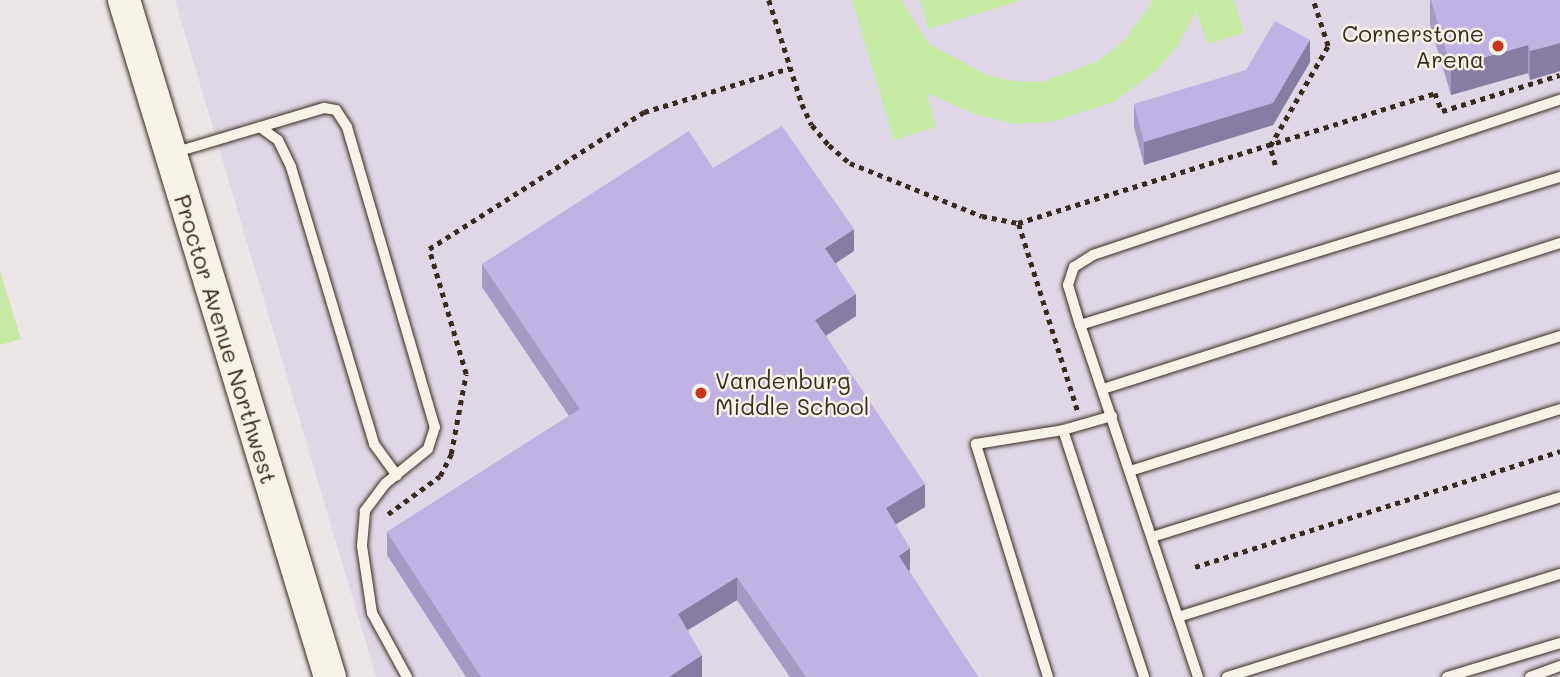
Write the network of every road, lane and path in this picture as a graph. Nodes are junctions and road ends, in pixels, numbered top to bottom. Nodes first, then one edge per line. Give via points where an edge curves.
1 (124, 0) edge
2 (769, 0) edge
3 (1313, 0) edge
4 (790, 68) junction
5 (1560, 100) edge
6 (260, 127) junction
7 (170, 154) junction
8 (1275, 165) dead end
9 (1560, 177) edge
10 (1018, 223) dead end
11 (1560, 243) edge
12 (1080, 325) junction
13 (1560, 336) edge
14 (1103, 389) junction
15 (1560, 409) edge
16 (1112, 416) junction
17 (1063, 430) junction
18 (1560, 451) edge
19 (1130, 471) junction
20 (397, 476) junction
21 (1560, 497) edge
22 (388, 514) dead end
23 (1152, 537) junction
24 (1195, 567) dead end
25 (1560, 573) edge
26 (1178, 617) junction
27 (1560, 643) edge
28 (1560, 666) edge
29 (330, 677) edge
30 (407, 677) edge
31 (1048, 677) edge
32 (1143, 677) edge
33 (1199, 677) edge
34 (1227, 677) edge
35 (1447, 677) edge
36 (1530, 677) edge

1 - 7 street, Proctor Avenue Northwest
2 - 4 path
3 - 8 path via 1328,46 1270,146
4 - 10 path via 811,125 850,163 982,216
4 - 22 path via 644,112 429,249 467,374 451,454 440,476
5 - 12 lane via 1093,255 1074,267 1068,285
6 - 7 lane
6 - 20 lane via 278,140 291,167 374,443
6 - 20 lane via 324,108 336,110 346,127 435,427 428,449
7 - 29 street, Proctor Avenue Northwest
9 - 12 lane
11 - 14 lane
12 - 14 lane
13 - 19 lane
14 - 16 lane
15 - 23 lane
16 - 17 lane
16 - 19 lane
17 - 31 lane via 976,444
17 - 32 lane
18 - 24 path
19 - 23 lane
20 - 30 lane via 365,511 362,546 372,613
21 - 26 lane
23 - 26 lane
25 - 34 lane
26 - 33 lane
27 - 35 lane
28 - 36 lane

